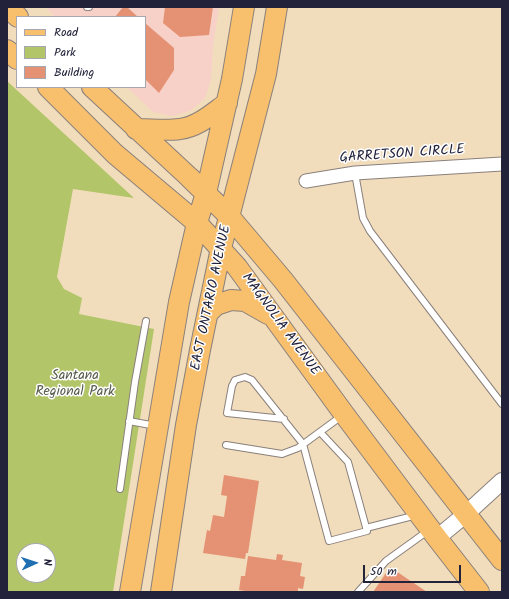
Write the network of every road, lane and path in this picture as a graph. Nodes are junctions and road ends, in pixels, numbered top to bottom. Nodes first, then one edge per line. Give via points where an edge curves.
1 (7, 7) edge
2 (244, 7) edge
3 (277, 7) edge
4 (17, 16) edge
5 (7, 50) edge
6 (16, 58) edge
7 (49, 88) edge
8 (93, 88) edge
9 (227, 103) junction
10 (136, 128) junction
11 (502, 164) edge
12 (354, 173) junction
13 (306, 181) dead end
14 (206, 193) junction
15 (230, 216) junction
16 (197, 223) junction
17 (221, 248) junction
18 (208, 313) junction
19 (275, 318) junction
20 (146, 321) dead end
21 (502, 404) edge
22 (344, 414) junction
23 (284, 419) junction
24 (129, 421) junction
25 (158, 426) junction
26 (320, 432) junction
27 (303, 444) junction
28 (226, 445) dead end
29 (502, 481) edge
30 (120, 489) dead end
31 (466, 514) junction
32 (429, 527) junction
33 (366, 528) junction
34 (502, 560) edge
35 (130, 592) edge
36 (161, 592) edge
37 (358, 592) edge
38 (479, 592) edge

1 - 4 main road
2 - 9 main road, EAST ONTARIO AVENUE
3 - 15 main road, EAST ONTARIO AVENUE via 266,74
5 - 6 main road
7 - 16 main road, MAGNOLIA AVENUE via 115,154
8 - 10 main road, MAGNOLIA AVENUE
9 - 10 main road via 188,127
9 - 14 main road, EAST ONTARIO AVENUE
10 - 14 main road, MAGNOLIA AVENUE
11 - 12 street, GARRETSON CIRCLE
12 - 13 street, GARRETSON CIRCLE
12 - 21 lane via 363,218 370,231
14 - 15 main road, MAGNOLIA AVENUE
14 - 16 main road, EAST ONTARIO AVENUE
15 - 17 main road, EAST ONTARIO AVENUE
15 - 31 main road, MAGNOLIA AVENUE
16 - 17 main road, MAGNOLIA AVENUE
16 - 25 main road, EAST ONTARIO AVENUE via 179,302
17 - 18 main road, EAST ONTARIO AVENUE
17 - 19 main road, MAGNOLIA AVENUE
18 - 19 main road via 216,305 231,300 245,301
18 - 36 main road, EAST ONTARIO AVENUE via 186,424
19 - 22 main road, MAGNOLIA AVENUE
20 - 24 lane
22 - 26 lane
22 - 32 main road, MAGNOLIA AVENUE
23 - 23 lane via 252,380 245,377 235,380 227,413
23 - 27 lane
24 - 25 lane
24 - 30 lane
25 - 35 main road, EAST ONTARIO AVENUE
26 - 27 lane
26 - 33 lane via 348,462
27 - 28 lane via 282,454
27 - 33 lane via 329,541 367,531
29 - 31 street
31 - 32 street
31 - 34 main road, MAGNOLIA AVENUE
32 - 33 lane
32 - 37 lane via 386,561
32 - 38 main road, MAGNOLIA AVENUE

